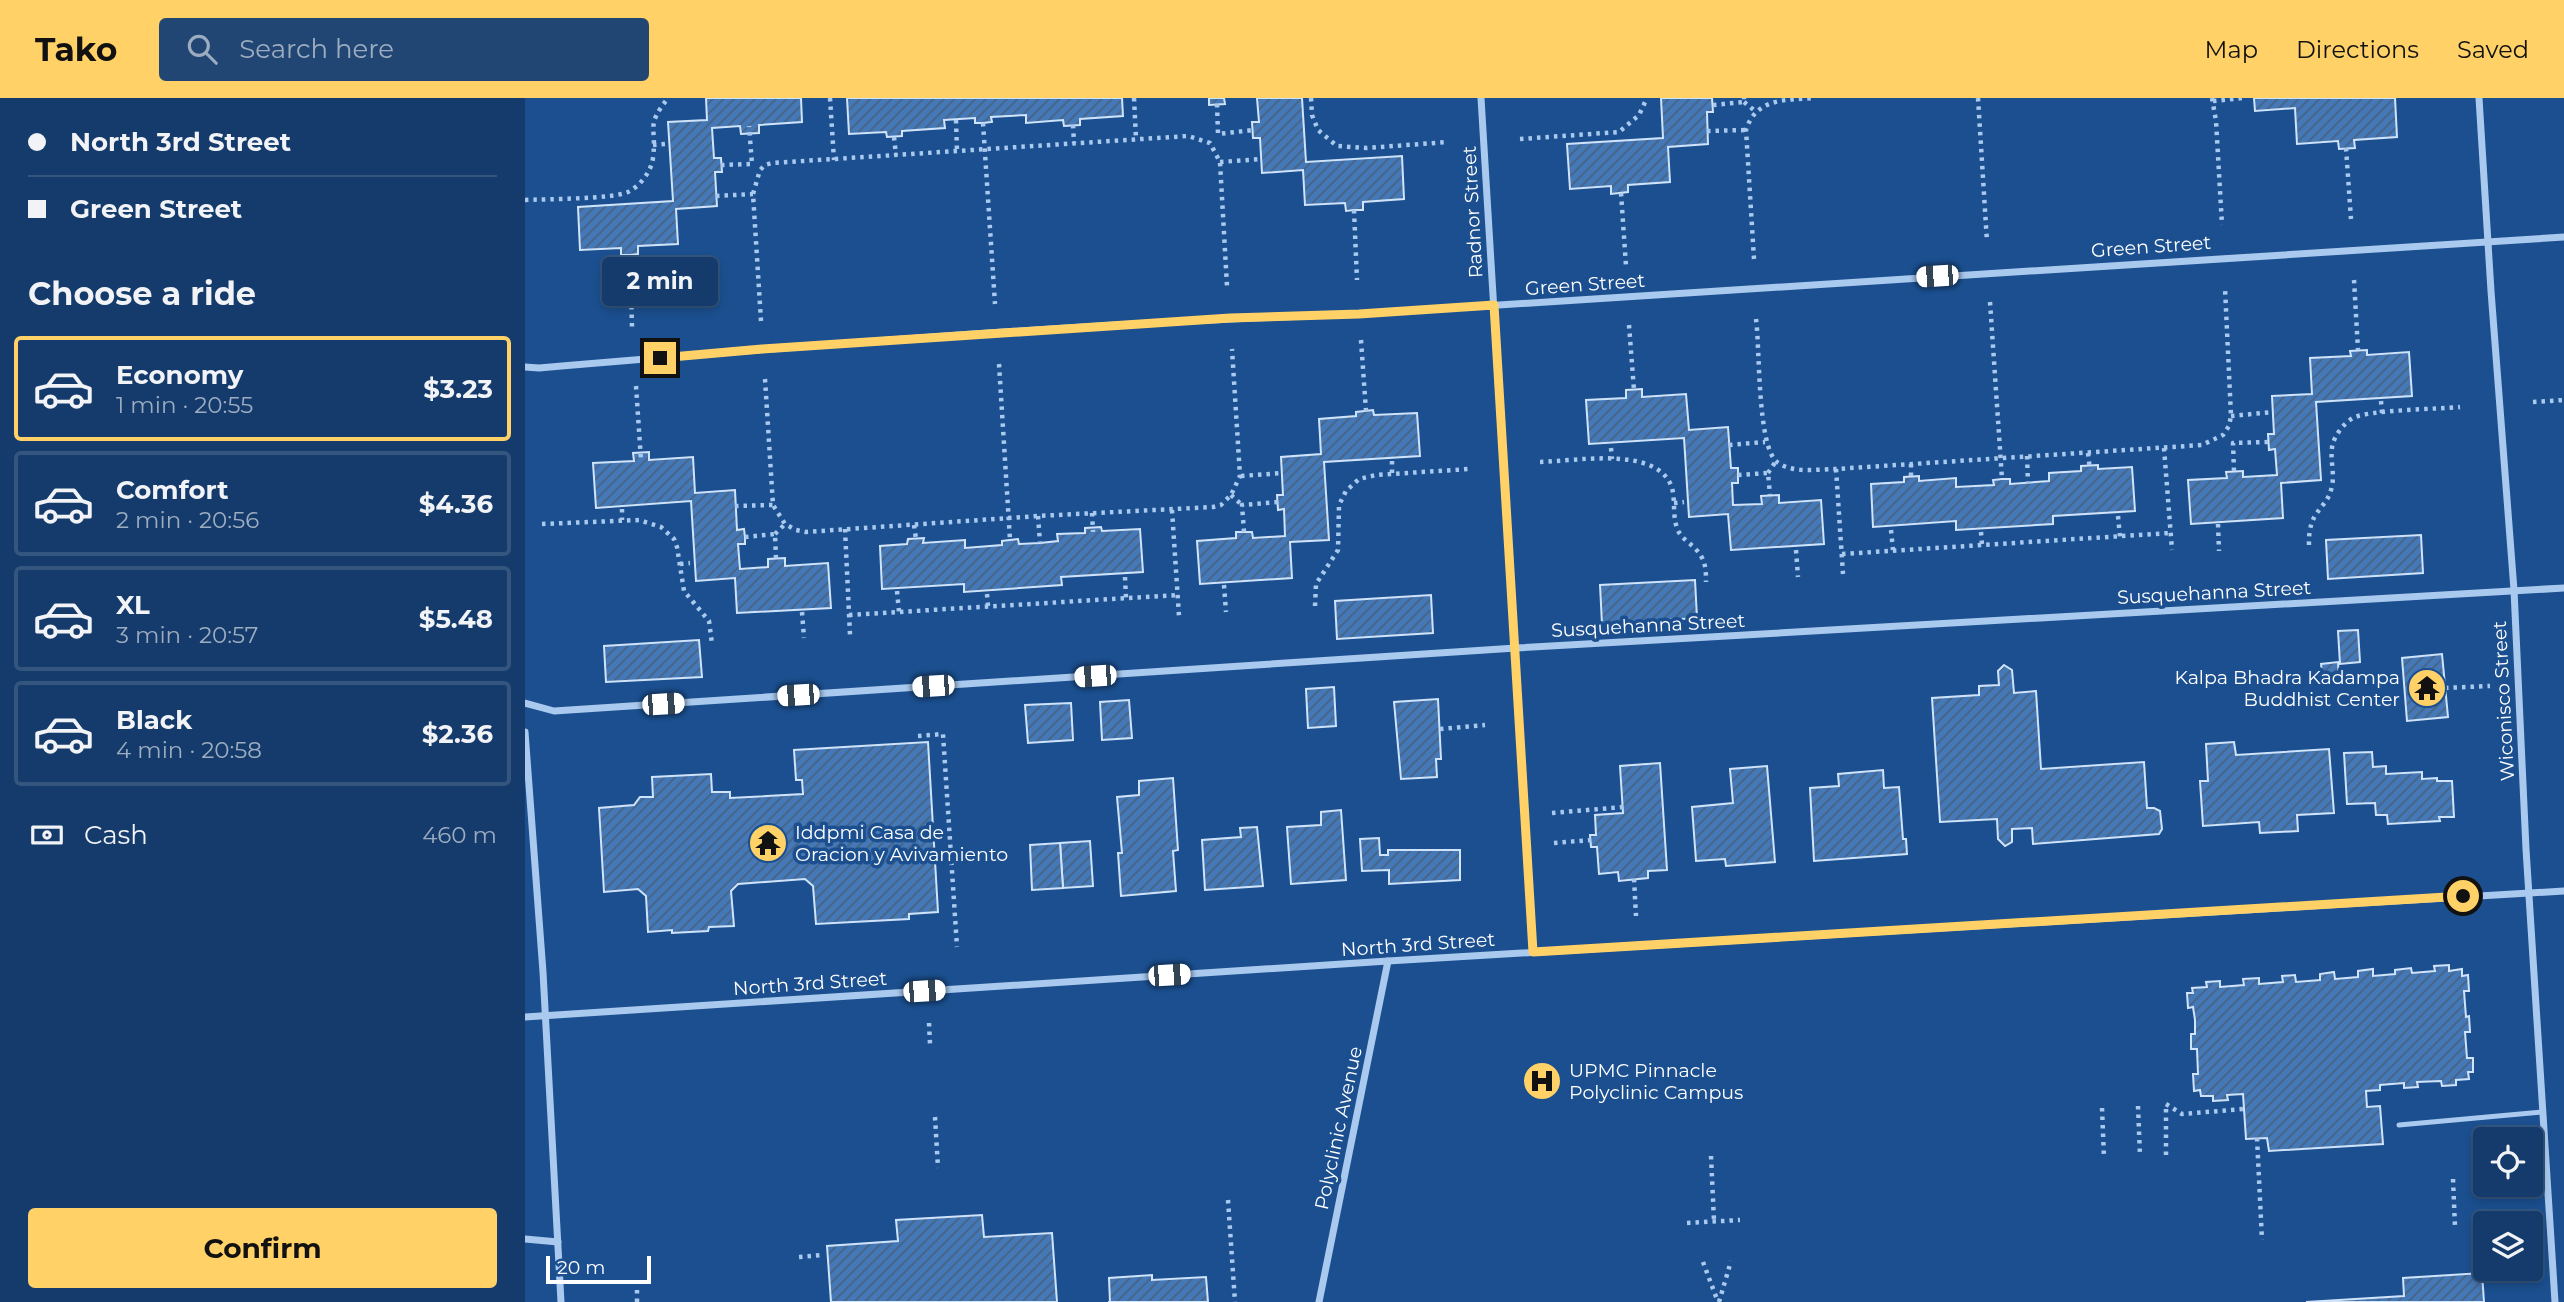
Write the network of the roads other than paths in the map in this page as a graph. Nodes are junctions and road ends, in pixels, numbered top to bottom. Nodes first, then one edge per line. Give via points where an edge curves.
1 (1482, 98) edge
2 (2479, 98) edge
3 (2564, 237) edge
4 (2487, 241) junction
5 (1494, 305) junction
6 (525, 367) edge
7 (2564, 588) edge
8 (2514, 590) junction
9 (1516, 648) junction
10 (525, 702) edge
11 (525, 732) edge
12 (2564, 891) edge
13 (2529, 894) junction
14 (1533, 952) junction
15 (1388, 961) junction
16 (545, 1016) junction
17 (525, 1017) edge
18 (2543, 1112) junction
19 (2399, 1125) dead end
20 (525, 1239) edge
21 (558, 1242) junction
22 (562, 1302) edge
23 (1319, 1302) edge
24 (2555, 1302) edge

1 - 5 street, Radnor Street
2 - 4 street, Wiconisco Street
3 - 4 street, Green Street
4 - 5 street, Green Street
4 - 8 street, Wiconisco Street
5 - 6 street, Green Street via 1230,318
5 - 9 street, Radnor Street
7 - 8 street, Susquehanna Street
8 - 9 street, Susquehanna Street
8 - 13 street, Wiconisco Street
9 - 10 street, Susquehanna Street via 554,711
9 - 14 street, Radnor Street
11 - 16 street
12 - 13 street, North 3rd Street
13 - 14 street, North 3rd Street
13 - 18 street, Wiconisco Street
14 - 15 street, North 3rd Street
15 - 16 street, North 3rd Street
15 - 23 street, Polyclinic Avenue
16 - 17 street, North 3rd Street
16 - 21 street
18 - 19 lane
18 - 24 street, Wiconisco Street
20 - 21 street
21 - 22 street

